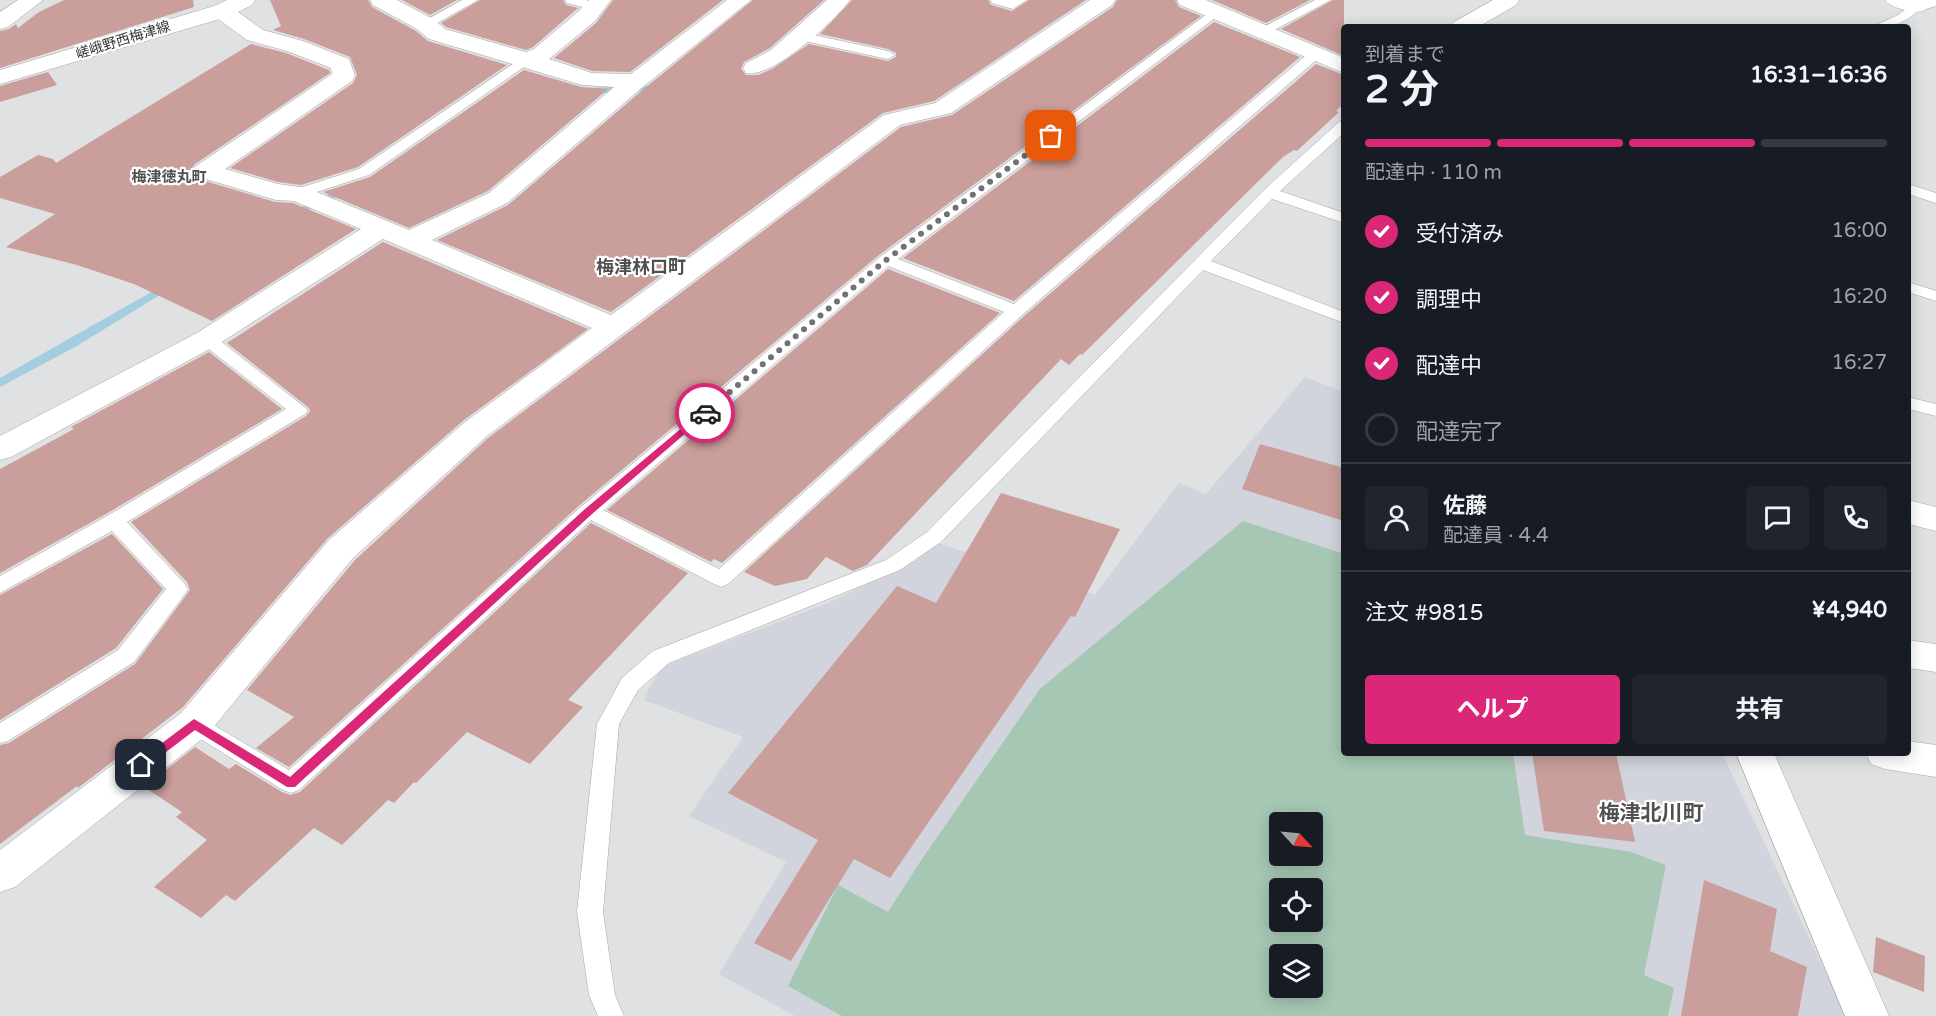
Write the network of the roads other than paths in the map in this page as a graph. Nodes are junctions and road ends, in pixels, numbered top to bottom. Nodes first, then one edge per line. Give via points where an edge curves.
1 (32, 0) edge
2 (244, 0) edge
3 (381, 0) edge
4 (472, 0) edge
5 (571, 0) edge
6 (740, 0) edge
7 (839, 0) edge
8 (996, 0) edge
9 (1020, 0) edge
10 (1104, 0) edge
11 (1188, 0) edge
12 (1325, 0) edge
13 (1508, 0) edge
14 (1914, 2) edge
15 (597, 3) edge
16 (222, 11) junction
17 (1215, 12) junction
18 (0, 22) edge
19 (425, 24) junction
20 (1467, 24) edge
21 (1886, 24) edge
22 (1260, 32) junction
23 (800, 36) junction
24 (888, 55) dead end
25 (1315, 55) junction
26 (526, 59) junction
27 (1341, 65) edge
28 (754, 68) dead end
29 (0, 77) edge
30 (636, 81) junction
31 (1341, 128) edge
32 (1911, 190) edge
33 (298, 193) junction
34 (1269, 193) junction
35 (1936, 198) edge
36 (1341, 217) edge
37 (382, 228) junction
38 (410, 240) junction
39 (886, 260) junction
40 (1200, 263) junction
41 (1911, 288) edge
42 (1936, 296) edge
43 (1016, 311) junction
44 (1341, 317) edge
45 (614, 327) junction
46 (207, 339) junction
47 (1911, 404) edge
48 (1936, 410) edge
49 (0, 449) edge
50 (589, 512) junction
51 (1911, 513) edge
52 (1936, 519) edge
53 (114, 521) junction
54 (0, 585) edge
55 (1911, 654) edge
56 (1936, 658) edge
57 (194, 724) junction
58 (0, 734) edge
59 (1756, 756) edge
60 (1904, 756) edge
61 (1936, 761) edge
62 (0, 874) edge
63 (611, 1016) edge
64 (1867, 1016) edge

1 - 18 street
2 - 16 street, 嵯峨野西梅津線
3 - 19 street
4 - 19 lane
5 - 15 lane
6 - 30 street
7 - 23 street
8 - 9 lane via 1013,5
10 - 45 street via 943,108 892,120
11 - 17 street
12 - 22 lane
13 - 20 street
14 - 21 lane via 1903,18
15 - 26 street via 542,54
16 - 29 street, 嵯峨野西梅津線
16 - 33 street via 255,35 341,64 344,76 205,171 276,192
17 - 22 street
17 - 39 lane
19 - 26 street via 437,34
22 - 25 street
23 - 24 lane
23 - 28 street via 779,55
25 - 27 street
25 - 43 lane
26 - 30 street via 590,80
26 - 33 lane via 364,172
30 - 38 street via 498,198
31 - 34 lane
32 - 35 lane
33 - 37 street
34 - 36 lane
34 - 40 lane
37 - 38 street
37 - 46 street
38 - 45 street
39 - 43 lane
39 - 50 lane
40 - 44 lane
40 - 63 lane via 934,537 892,565 661,657 630,684 608,724 591,912 602,995
41 - 42 lane
43 - 50 lane via 722,579
45 - 57 street via 476,429 341,549
46 - 49 street
46 - 53 lane via 299,410
47 - 48 lane
50 - 57 lane via 291,783
51 - 52 street
53 - 54 lane
53 - 58 lane via 178,589 126,656
55 - 56 street
57 - 62 street
59 - 64 street
60 - 61 street

